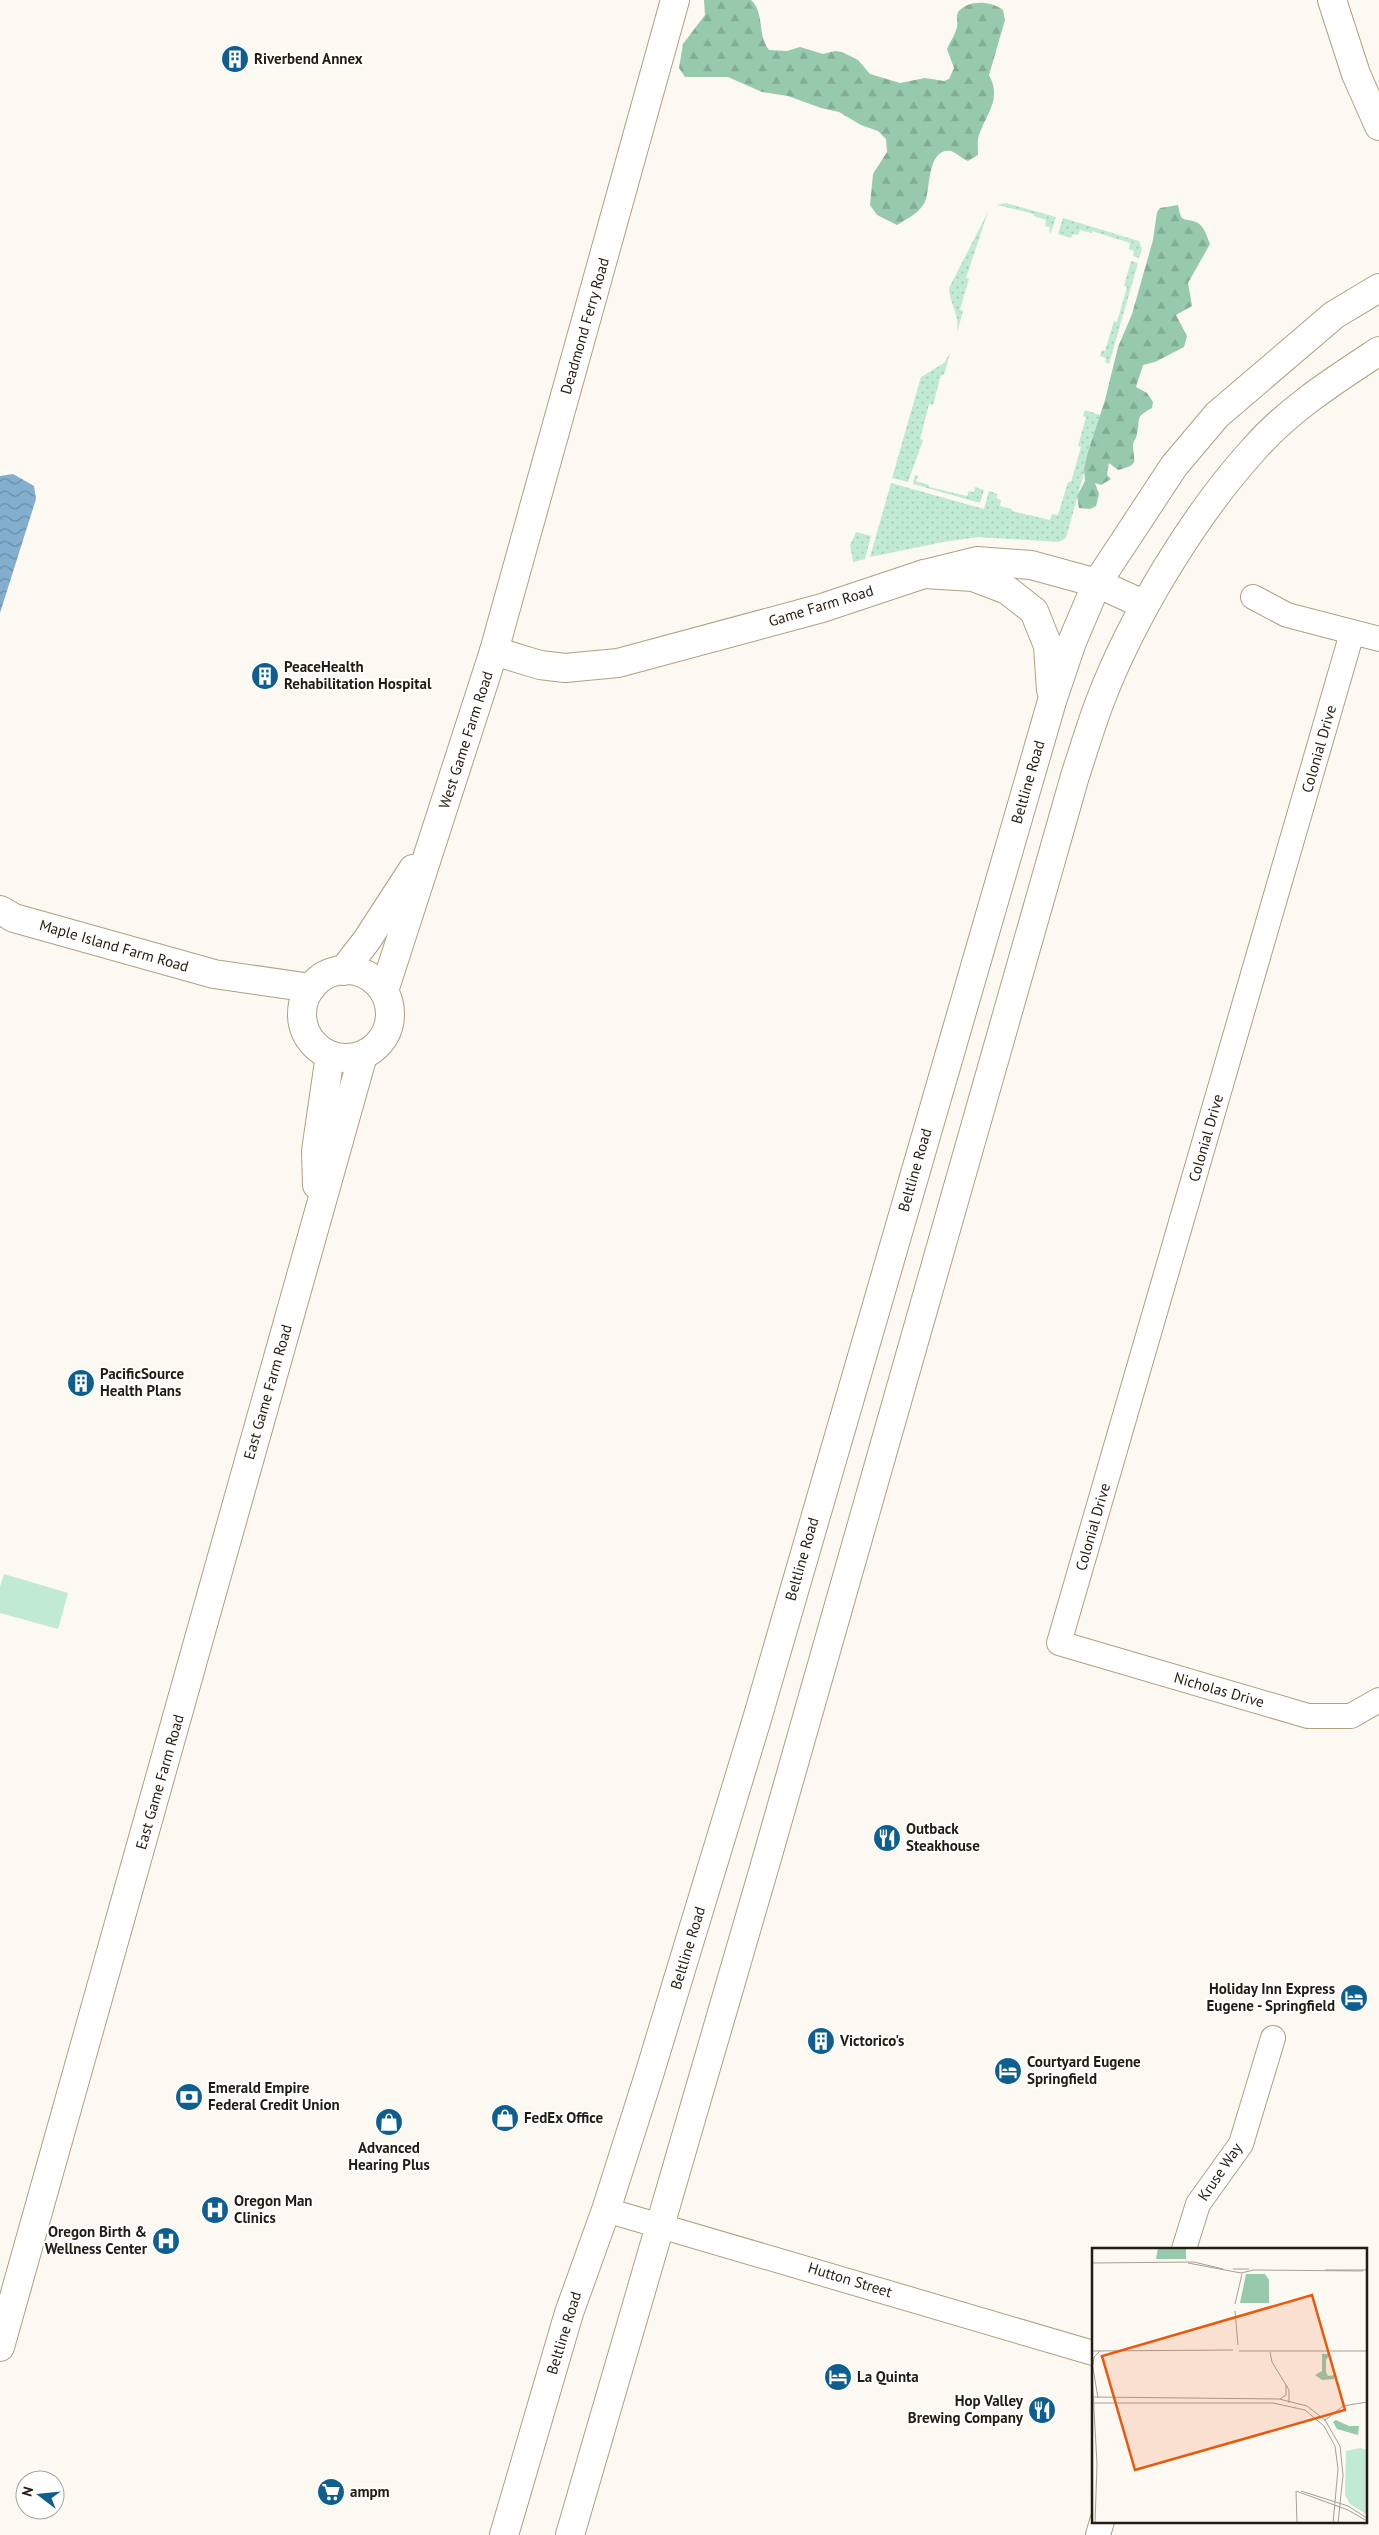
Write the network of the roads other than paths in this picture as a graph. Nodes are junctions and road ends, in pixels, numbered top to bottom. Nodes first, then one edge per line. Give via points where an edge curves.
1 (675, 0) edge
2 (1332, 0) edge
3 (1379, 126) edge
4 (1379, 288) edge
5 (1379, 351) edge
6 (924, 574) junction
7 (1098, 583) junction
8 (1253, 597) dead end
9 (1145, 605) junction
10 (1352, 633) junction
11 (1379, 639) edge
12 (494, 651) junction
13 (1052, 702) junction
14 (437, 829) junction
15 (5, 915) edge
16 (343, 971) junction
17 (384, 991) junction
18 (307, 1001) junction
19 (330, 1055) junction
20 (363, 1055) junction
21 (317, 1216) junction
22 (1059, 1643) joint
23 (1379, 1700) edge
24 (1273, 2038) dead end
25 (606, 2210) junction
26 (659, 2223) junction
27 (1184, 2248) edge
28 (0, 2347) edge
29 (1092, 2353) edge
30 (1102, 2522) edge
31 (504, 2535) edge
32 (570, 2535) edge
33 (1098, 2535) edge

1 - 12 main road, Deadmond Ferry Road
2 - 3 main road via 1356,74
4 - 7 main road, Beltline Road via 1334,316 1217,415 1174,466
5 - 9 main road via 1311,396 1254,448 1202,515
6 - 7 main road, Game Farm Road via 977,561 1031,566
6 - 12 main road, Game Farm Road via 822,608 618,663 565,668 540,665
6 - 13 main road via 973,577 1007,590 1034,611 1048,646
7 - 9 main road, Game Farm Road
7 - 13 main road, Beltline Road via 1072,642
8 - 10 street via 1288,615
9 - 26 main road via 1099,703 1075,776 767,1858
10 - 11 street
10 - 22 street, Colonial Drive
12 - 14 main road, West Game Farm Road
13 - 25 main road, Beltline Road via 757,1719
14 - 16 main road, West Game Farm Road via 373,932
14 - 17 main road, West Game Farm Road
15 - 18 main road, Maple Island Farm Road
16 - 17 main road via 359,972 373,979
16 - 18 main road via 331,973
17 - 20 main road via 389,1002 388,1028 374,1049
18 - 19 main road via 304,1026 310,1038
19 - 20 main road via 341,1058
19 - 21 main road, East Game Farm Road via 316,1151
20 - 21 main road, East Game Farm Road
21 - 28 main road, East Game Farm Road
22 - 23 street, Nicholas Drive via 1308,1716 1351,1716
24 - 27 street, Kruse Way via 1241,2144 1198,2204
25 - 26 street, Hutton Street
25 - 31 main road, Beltline Road via 569,2313
26 - 29 street, Hutton Street
26 - 32 main road
30 - 33 street

